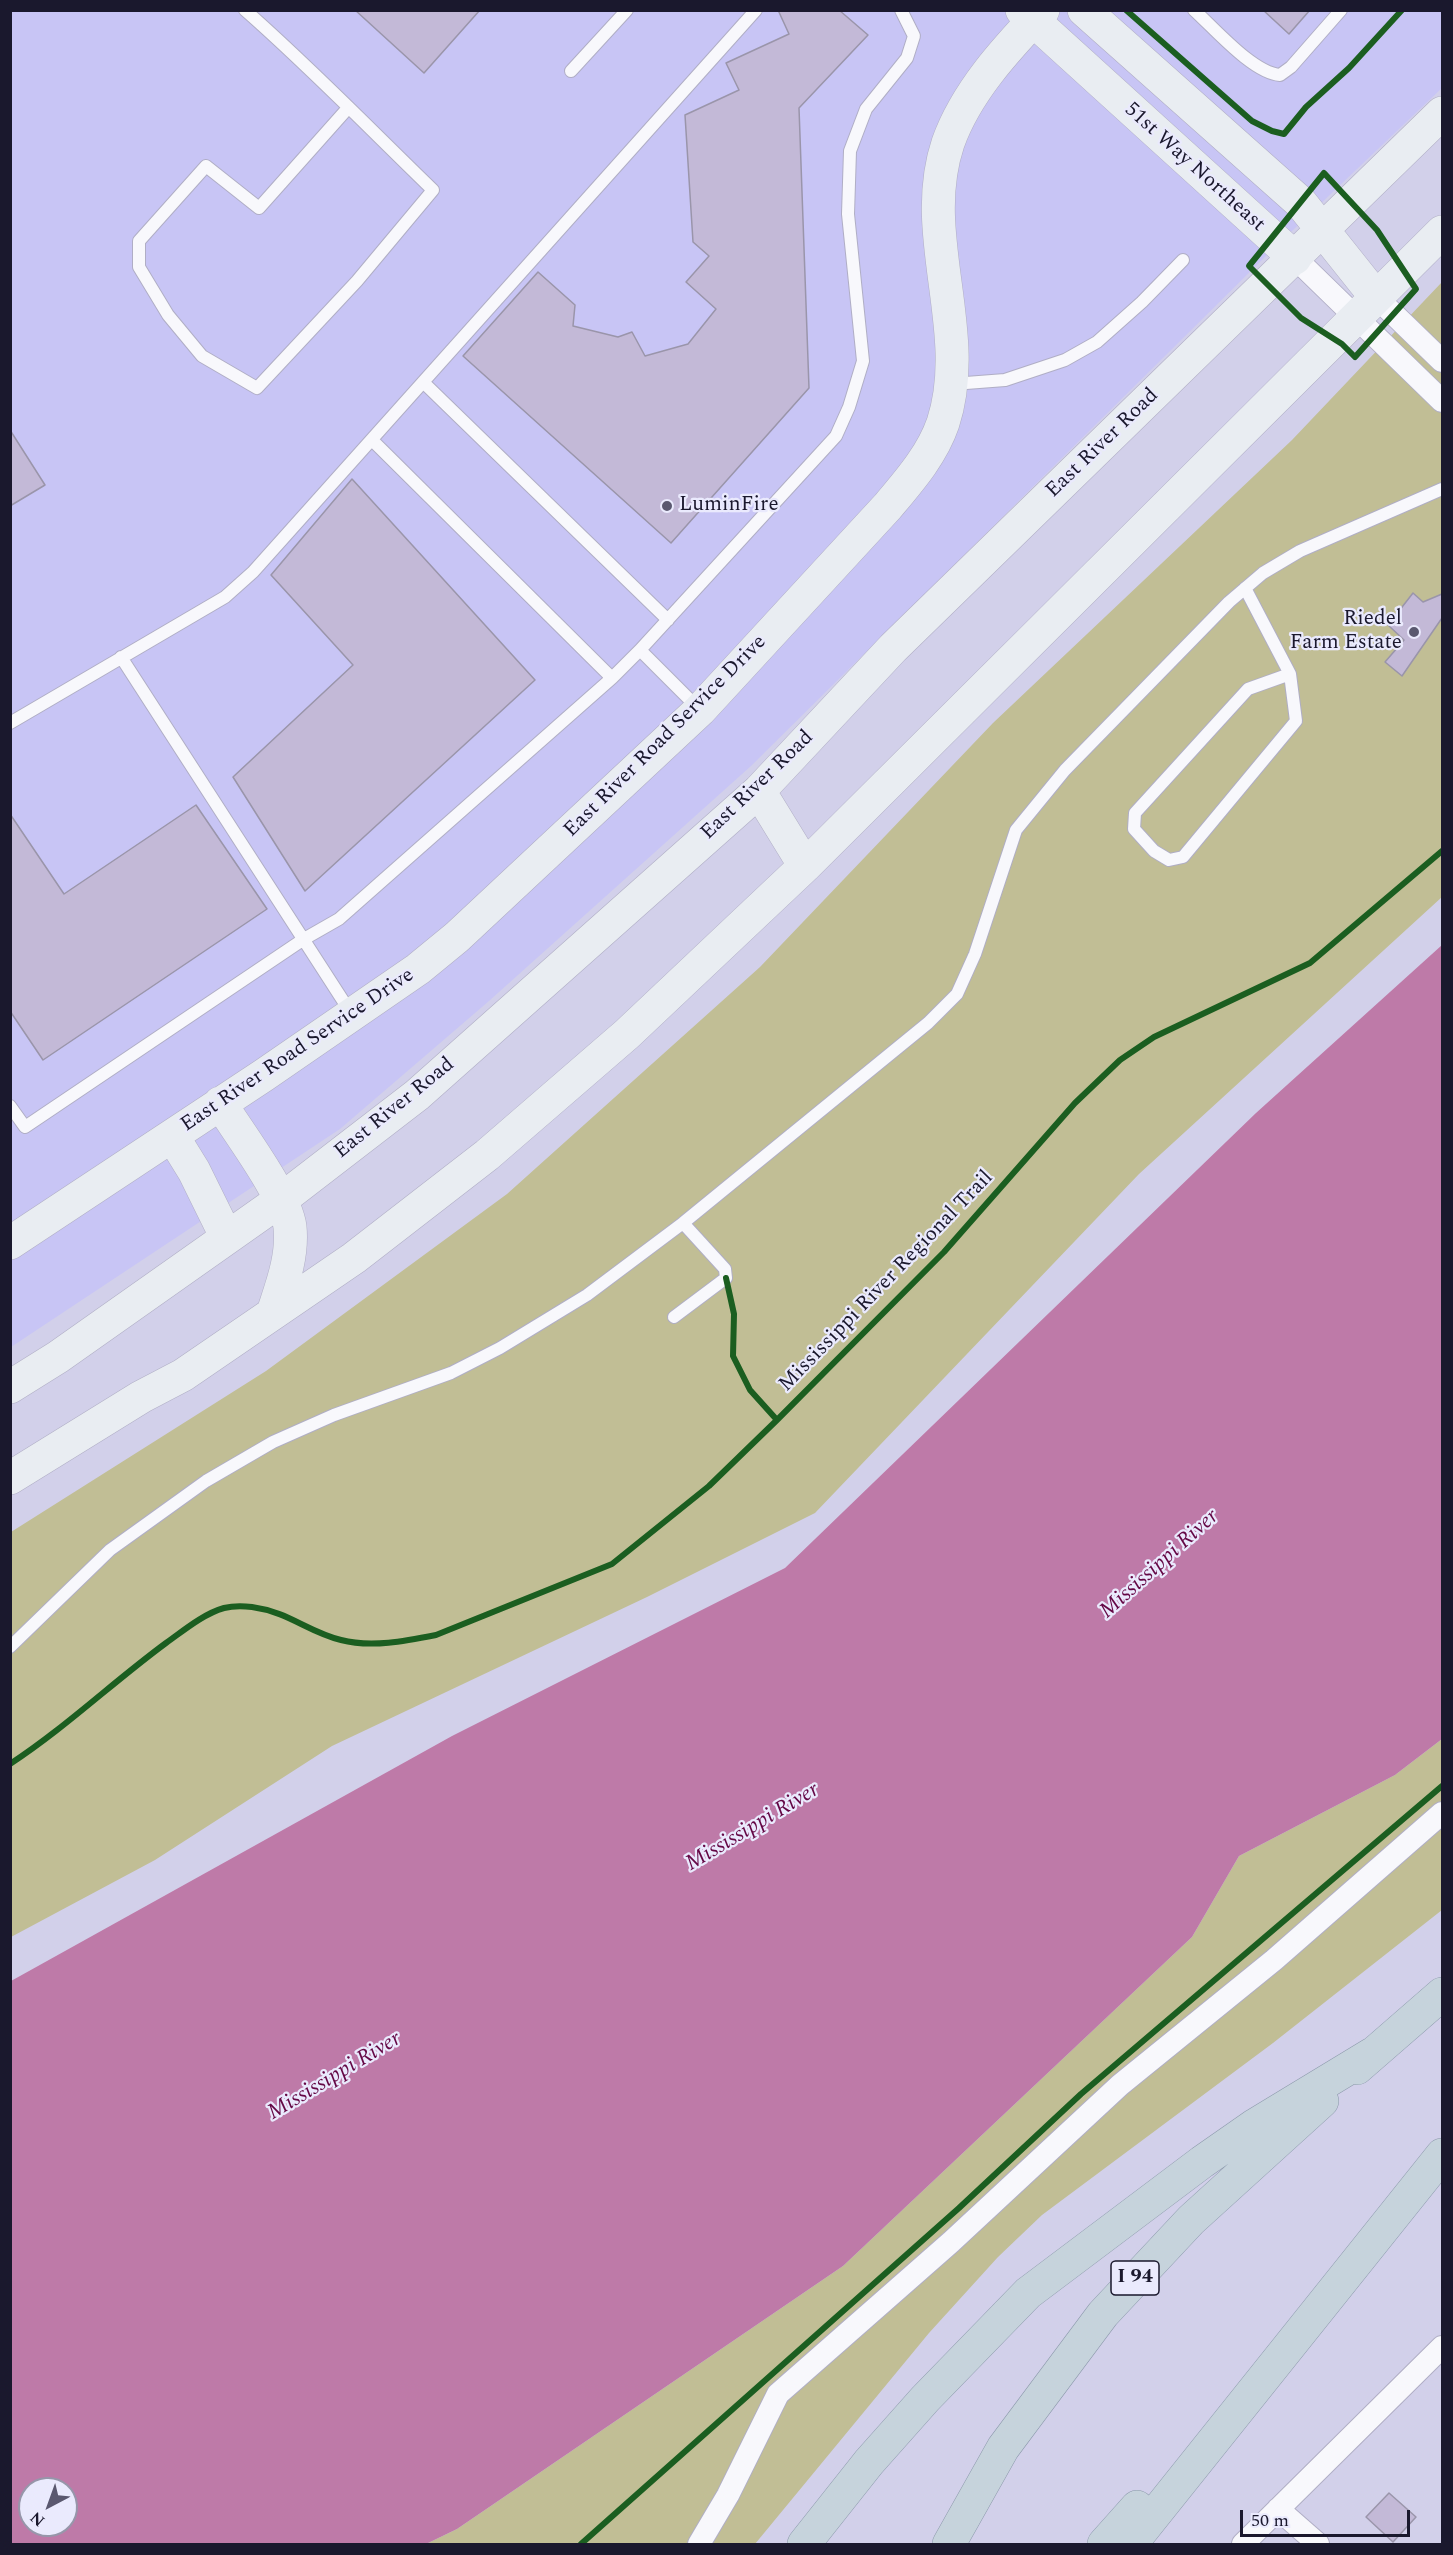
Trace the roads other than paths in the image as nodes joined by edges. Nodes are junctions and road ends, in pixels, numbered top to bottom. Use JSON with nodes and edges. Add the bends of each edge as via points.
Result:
{"nodes":[{"id":1,"x":245,"y":10,"type":"edge"},
{"id":2,"x":627,"y":10,"type":"edge"},
{"id":3,"x":756,"y":10,"type":"edge"},
{"id":4,"x":901,"y":10,"type":"edge"},
{"id":5,"x":1084,"y":10,"type":"edge"},
{"id":6,"x":1194,"y":10,"type":"edge"},
{"id":7,"x":1341,"y":10,"type":"edge"},
{"id":8,"x":1032,"y":14,"type":"edge"},
{"id":9,"x":571,"y":71,"type":"dead end"},
{"id":10,"x":348,"y":108,"type":"junction"},
{"id":11,"x":1443,"y":113,"type":"edge"},
{"id":12,"x":1324,"y":230,"type":"junction"},
{"id":13,"x":1443,"y":232,"type":"edge"},
{"id":14,"x":1295,"y":258,"type":"junction"},
{"id":15,"x":1183,"y":260,"type":"dead end"},
{"id":16,"x":1366,"y":308,"type":"junction"},
{"id":17,"x":1443,"y":361,"type":"edge"},
{"id":18,"x":423,"y":382,"type":"junction"},
{"id":19,"x":952,"y":384,"type":"junction"},
{"id":20,"x":1443,"y":401,"type":"edge"},
{"id":21,"x":372,"y":440,"type":"junction"},
{"id":22,"x":1443,"y":489,"type":"edge"},
{"id":23,"x":1245,"y":588,"type":"junction"},
{"id":24,"x":668,"y":620,"type":"junction"},
{"id":25,"x":640,"y":650,"type":"junction"},
{"id":26,"x":122,"y":657,"type":"junction"},
{"id":27,"x":1290,"y":674,"type":"junction"},
{"id":28,"x":612,"y":678,"type":"junction"},
{"id":29,"x":700,"y":710,"type":"junction"},
{"id":30,"x":10,"y":723,"type":"edge"},
{"id":31,"x":759,"y":791,"type":"junction"},
{"id":32,"x":805,"y":866,"type":"junction"},
{"id":33,"x":304,"y":939,"type":"junction"},
{"id":34,"x":352,"y":1014,"type":"junction"},
{"id":35,"x":220,"y":1103,"type":"junction"},
{"id":36,"x":10,"y":1106,"type":"edge"},
{"id":37,"x":173,"y":1137,"type":"junction"},
{"id":38,"x":282,"y":1199,"type":"junction"},
{"id":39,"x":683,"y":1223,"type":"junction"},
{"id":40,"x":226,"y":1236,"type":"junction"},
{"id":41,"x":10,"y":1243,"type":"edge"},
{"id":42,"x":273,"y":1313,"type":"junction"},
{"id":43,"x":675,"y":1317,"type":"dead end"},
{"id":44,"x":10,"y":1387,"type":"edge"},
{"id":45,"x":10,"y":1478,"type":"edge"},
{"id":46,"x":10,"y":1647,"type":"edge"},
{"id":47,"x":1443,"y":1813,"type":"edge"},
{"id":48,"x":1443,"y":1994,"type":"edge"},
{"id":49,"x":1372,"y":2054,"type":"junction"},
{"id":50,"x":1443,"y":2155,"type":"edge"},
{"id":51,"x":1099,"y":2240,"type":"junction"},
{"id":52,"x":1333,"y":2290,"type":"junction"},
{"id":53,"x":1443,"y":2347,"type":"edge"},
{"id":54,"x":1278,"y":2509,"type":"junction"},
{"id":55,"x":699,"y":2544,"type":"edge"},
{"id":56,"x":804,"y":2544,"type":"edge"},
{"id":57,"x":823,"y":2544,"type":"edge"},
{"id":58,"x":949,"y":2544,"type":"edge"},
{"id":59,"x":1104,"y":2544,"type":"edge"},
{"id":60,"x":1131,"y":2544,"type":"edge"},
{"id":61,"x":1243,"y":2544,"type":"edge"},
{"id":62,"x":1318,"y":2544,"type":"edge"}],
"edges":[{"from":1,"to":10,"type":"lane"},
{"from":2,"to":9,"type":"lane"},
{"from":3,"to":18,"type":"lane"},
{"from":4,"to":24,"type":"lane","via":[[914,36],[907,58],[867,109],[850,151],[848,214],[863,361],[849,407],[836,436]]},
{"from":5,"to":12,"type":"street","name":"51st Way Northeast","via":[[1301,203]]},
{"from":6,"to":7,"type":"lane","via":[[1257,67],[1280,75]]},
{"from":8,"to":14,"type":"street","name":"51st Way Northeast"},
{"from":8,"to":19,"type":"street","name":"East River Road Service Drive","via":[[980,82],[948,143],[939,185],[938,223],[949,308]]},
{"from":10,"to":10,"type":"lane","via":[[433,190],[357,281],[257,388],[202,356],[168,315],[138,267],[139,241],[206,165],[258,208]]},
{"from":11,"to":12,"type":"street","name":"East River Road"},
{"from":12,"to":14,"type":"street","name":"East River Road"},
{"from":12,"to":16,"type":"street","name":"51st Way Northeast"},
{"from":13,"to":16,"type":"street"},
{"from":14,"to":16,"type":"street","name":"51st Way Northeast"},
{"from":14,"to":31,"type":"street","name":"East River Road","via":[[893,648]]},
{"from":15,"to":19,"type":"lane","via":[[1097,342],[1065,360],[1005,380]]},
{"from":16,"to":17,"type":"street","name":"51st Way Northeast"},
{"from":16,"to":20,"type":"street","name":"51st Way Northeast"},
{"from":16,"to":32,"type":"street"},
{"from":18,"to":21,"type":"lane"},
{"from":18,"to":24,"type":"lane"},
{"from":19,"to":29,"type":"street","name":"East River Road Service Drive","via":[[943,424],[916,473]]},
{"from":21,"to":26,"type":"lane","via":[[253,573],[225,597]]},
{"from":21,"to":28,"type":"lane"},
{"from":22,"to":23,"type":"lane","via":[[1300,551]]},
{"from":23,"to":27,"type":"lane"},
{"from":23,"to":39,"type":"lane","via":[[1065,770],[1016,830],[975,954],[957,994],[928,1023]]},
{"from":24,"to":25,"type":"lane"},
{"from":25,"to":28,"type":"lane"},
{"from":25,"to":29,"type":"lane"},
{"from":26,"to":30,"type":"lane"},
{"from":26,"to":33,"type":"lane"},
{"from":27,"to":27,"type":"lane","via":[[1248,689],[1135,813],[1134,829],[1154,851],[1169,860],[1183,857],[1296,722]]},
{"from":28,"to":33,"type":"lane","via":[[339,919]]},
{"from":29,"to":34,"type":"street","name":"East River Road Service Drive","via":[[457,937]]},
{"from":31,"to":32,"type":"street"},
{"from":31,"to":38,"type":"street","name":"East River Road","via":[[417,1095]]},
{"from":32,"to":42,"type":"street","via":[[627,1034],[487,1155],[354,1258]]},
{"from":33,"to":34,"type":"lane"},
{"from":33,"to":36,"type":"lane","via":[[24,1127]]},
{"from":34,"to":35,"type":"street","name":"East River Road Service Drive"},
{"from":35,"to":37,"type":"street","name":"East River Road Service Drive"},
{"from":35,"to":38,"type":"street"},
{"from":37,"to":40,"type":"street"},
{"from":37,"to":41,"type":"street","name":"East River Road Service Drive"},
{"from":38,"to":40,"type":"street","name":"East River Road"},
{"from":38,"to":42,"type":"street","via":[[290,1227],[288,1268]]},
{"from":39,"to":43,"type":"lane","via":[[725,1269],[726,1278]]},
{"from":39,"to":46,"type":"lane","via":[[587,1295],[500,1348],[451,1373],[334,1415],[273,1442],[206,1481],[110,1550]]},
{"from":40,"to":44,"type":"street","name":"East River Road"},
{"from":42,"to":45,"type":"street","via":[[183,1375]]},
{"from":47,"to":55,"type":"street","via":[[1274,1960],[1120,2085],[951,2242],[778,2394]]},
{"from":48,"to":49,"type":"highway","number":"I 94"},
{"from":49,"to":51,"type":"highway","via":[[1255,2125]]},
{"from":49,"to":58,"type":"highway","number":"I 94","via":[[1191,2220],[1103,2314],[1004,2448]]},
{"from":50,"to":52,"type":"highway"},
{"from":51,"to":56,"type":"highway","via":[[1028,2293],[970,2351],[869,2462]]},
{"from":51,"to":57,"type":"highway","via":[[930,2409]]},
{"from":52,"to":59,"type":"highway"},
{"from":52,"to":60,"type":"highway"},
{"from":53,"to":54,"type":"street"},
{"from":54,"to":61,"type":"street"},
{"from":54,"to":62,"type":"street"}]}
